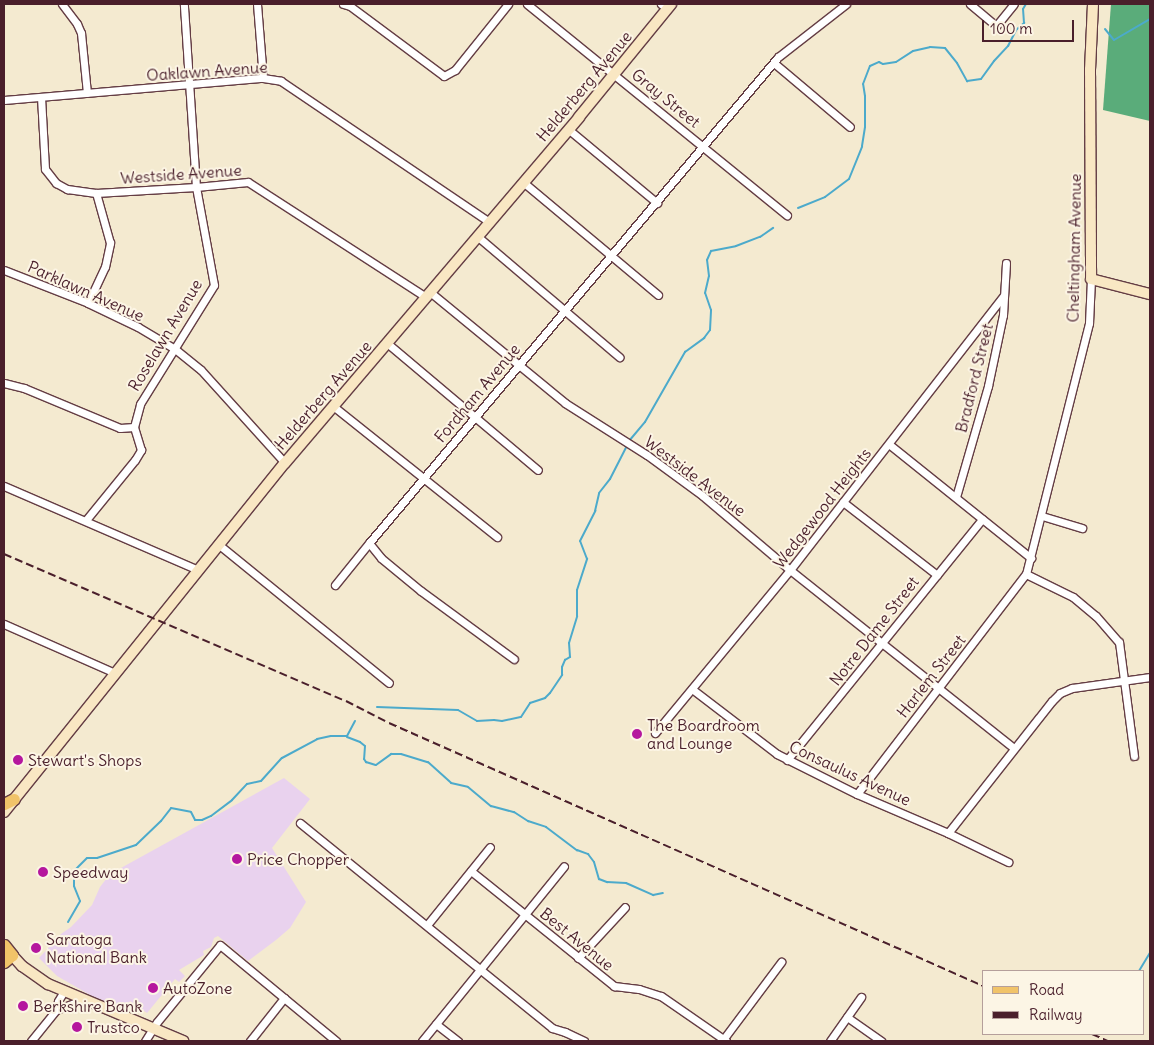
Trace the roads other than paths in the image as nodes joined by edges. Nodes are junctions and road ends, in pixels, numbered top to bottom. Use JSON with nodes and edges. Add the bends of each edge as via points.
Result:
{"nodes":[{"id":1,"x":62,"y":4,"type":"edge"},
{"id":2,"x":184,"y":4,"type":"edge"},
{"id":3,"x":257,"y":4,"type":"edge"},
{"id":4,"x":343,"y":4,"type":"edge"},
{"id":5,"x":508,"y":4,"type":"edge"},
{"id":6,"x":526,"y":4,"type":"edge"},
{"id":7,"x":846,"y":4,"type":"edge"},
{"id":8,"x":970,"y":4,"type":"edge"},
{"id":9,"x":1014,"y":4,"type":"edge"},
{"id":10,"x":1093,"y":4,"type":"edge"},
{"id":11,"x":667,"y":5,"type":"edge"},
{"id":12,"x":774,"y":63,"type":"junction"},
{"id":13,"x":615,"y":73,"type":"junction"},
{"id":14,"x":263,"y":78,"type":"junction"},
{"id":15,"x":190,"y":86,"type":"junction"},
{"id":16,"x":87,"y":93,"type":"junction"},
{"id":17,"x":41,"y":97,"type":"junction"},
{"id":18,"x":4,"y":100,"type":"edge"},
{"id":19,"x":850,"y":127,"type":"dead end"},
{"id":20,"x":568,"y":129,"type":"junction"},
{"id":21,"x":704,"y":147,"type":"junction"},
{"id":22,"x":523,"y":182,"type":"junction"},
{"id":23,"x":196,"y":187,"type":"junction"},
{"id":24,"x":96,"y":193,"type":"junction"},
{"id":25,"x":657,"y":203,"type":"junction"},
{"id":26,"x":787,"y":215,"type":"dead end"},
{"id":27,"x":489,"y":222,"type":"junction"},
{"id":28,"x":477,"y":236,"type":"junction"},
{"id":29,"x":611,"y":257,"type":"junction"},
{"id":30,"x":1006,"y":263,"type":"dead end"},
{"id":31,"x":4,"y":270,"type":"edge"},
{"id":32,"x":1091,"y":279,"type":"junction"},
{"id":33,"x":428,"y":294,"type":"junction"},
{"id":34,"x":1150,"y":294,"type":"edge"},
{"id":35,"x":1004,"y":295,"type":"junction"},
{"id":36,"x":658,"y":296,"type":"dead end"},
{"id":37,"x":88,"y":304,"type":"junction"},
{"id":38,"x":565,"y":311,"type":"junction"},
{"id":39,"x":387,"y":343,"type":"junction"},
{"id":40,"x":175,"y":349,"type":"junction"},
{"id":41,"x":619,"y":357,"type":"dead end"},
{"id":42,"x":519,"y":364,"type":"junction"},
{"id":43,"x":4,"y":382,"type":"edge"},
{"id":44,"x":334,"y":406,"type":"junction"},
{"id":45,"x":474,"y":418,"type":"junction"},
{"id":46,"x":134,"y":427,"type":"junction"},
{"id":47,"x":890,"y":445,"type":"junction"},
{"id":48,"x":285,"y":463,"type":"junction"},
{"id":49,"x":538,"y":470,"type":"dead end"},
{"id":50,"x":424,"y":477,"type":"junction"},
{"id":51,"x":4,"y":486,"type":"edge"},
{"id":52,"x":956,"y":498,"type":"junction"},
{"id":53,"x":843,"y":502,"type":"junction"},
{"id":54,"x":1042,"y":516,"type":"junction"},
{"id":55,"x":982,"y":519,"type":"junction"},
{"id":56,"x":86,"y":520,"type":"junction"},
{"id":57,"x":1082,"y":528,"type":"dead end"},
{"id":58,"x":498,"y":537,"type":"dead end"},
{"id":59,"x":368,"y":543,"type":"junction"},
{"id":60,"x":218,"y":544,"type":"junction"},
{"id":61,"x":1031,"y":558,"type":"junction"},
{"id":62,"x":198,"y":570,"type":"junction"},
{"id":63,"x":790,"y":570,"type":"junction"},
{"id":64,"x":1026,"y":574,"type":"junction"},
{"id":65,"x":937,"y":575,"type":"junction"},
{"id":66,"x":335,"y":586,"type":"dead end"},
{"id":67,"x":4,"y":624,"type":"edge"},
{"id":68,"x":881,"y":643,"type":"junction"},
{"id":69,"x":514,"y":658,"type":"dead end"},
{"id":70,"x":115,"y":673,"type":"junction"},
{"id":71,"x":1150,"y":677,"type":"edge"},
{"id":72,"x":1124,"y":681,"type":"junction"},
{"id":73,"x":389,"y":684,"type":"dead end"},
{"id":74,"x":939,"y":688,"type":"junction"},
{"id":75,"x":692,"y":689,"type":"junction"},
{"id":76,"x":655,"y":733,"type":"dead end"},
{"id":77,"x":1014,"y":748,"type":"junction"},
{"id":78,"x":1134,"y":756,"type":"dead end"},
{"id":79,"x":787,"y":760,"type":"junction"},
{"id":80,"x":857,"y":794,"type":"junction"},
{"id":81,"x":9,"y":801,"type":"edge"},
{"id":82,"x":4,"y":812,"type":"edge"},
{"id":83,"x":300,"y":823,"type":"dead end"},
{"id":84,"x":948,"y":833,"type":"junction"},
{"id":85,"x":490,"y":846,"type":"dead end"},
{"id":86,"x":1008,"y":862,"type":"dead end"},
{"id":87,"x":564,"y":866,"type":"dead end"},
{"id":88,"x":470,"y":871,"type":"junction"},
{"id":89,"x":624,"y":907,"type":"dead end"},
{"id":90,"x":525,"y":914,"type":"junction"},
{"id":91,"x":427,"y":925,"type":"junction"},
{"id":92,"x":4,"y":945,"type":"edge"},
{"id":93,"x":8,"y":958,"type":"edge"},
{"id":94,"x":578,"y":958,"type":"junction"},
{"id":95,"x":781,"y":962,"type":"dead end"},
{"id":96,"x":480,"y":970,"type":"junction"},
{"id":97,"x":64,"y":991,"type":"junction"},
{"id":98,"x":861,"y":997,"type":"dead end"},
{"id":99,"x":284,"y":998,"type":"junction"},
{"id":100,"x":85,"y":999,"type":"junction"},
{"id":101,"x":56,"y":1010,"type":"junction"},
{"id":102,"x":847,"y":1017,"type":"junction"},
{"id":103,"x":436,"y":1024,"type":"junction"},
{"id":104,"x":153,"y":1028,"type":"junction"},
{"id":105,"x":31,"y":1041,"type":"edge"},
{"id":106,"x":144,"y":1041,"type":"edge"},
{"id":107,"x":183,"y":1041,"type":"edge"},
{"id":108,"x":250,"y":1041,"type":"edge"},
{"id":109,"x":336,"y":1041,"type":"edge"},
{"id":110,"x":422,"y":1041,"type":"edge"},
{"id":111,"x":458,"y":1041,"type":"edge"},
{"id":112,"x":584,"y":1041,"type":"edge"},
{"id":113,"x":724,"y":1041,"type":"edge"},
{"id":114,"x":830,"y":1041,"type":"edge"},
{"id":115,"x":881,"y":1041,"type":"edge"}],
"edges":[{"from":1,"to":16,"type":"street","via":[[81,33]]},
{"from":2,"to":15,"type":"street","name":"Roselawn Avenue"},
{"from":3,"to":14,"type":"street"},
{"from":4,"to":5,"type":"street","via":[[444,76],[455,70]]},
{"from":6,"to":13,"type":"street","name":"Gray Street"},
{"from":7,"to":12,"type":"street","name":"Fordham Avenue"},
{"from":8,"to":9,"type":"street","via":[[996,26]]},
{"from":10,"to":32,"type":"street","name":"Cheltingham Avenue","via":[[1090,69]]},
{"from":11,"to":13,"type":"street","name":"Helderberg Avenue"},
{"from":12,"to":19,"type":"street"},
{"from":12,"to":21,"type":"street","name":"Fordham Avenue"},
{"from":13,"to":20,"type":"street","name":"Helderberg Avenue"},
{"from":13,"to":21,"type":"street","name":"Gray Street"},
{"from":14,"to":15,"type":"street","name":"Oaklawn Avenue"},
{"from":14,"to":27,"type":"street","name":"Oaklawn Avenue","via":[[281,81],[301,93]]},
{"from":15,"to":16,"type":"street","name":"Oaklawn Avenue"},
{"from":15,"to":23,"type":"street","name":"Roselawn Avenue"},
{"from":16,"to":17,"type":"street","name":"Oaklawn Avenue"},
{"from":17,"to":18,"type":"street","name":"Oaklawn Avenue"},
{"from":17,"to":24,"type":"street","name":"Westside Avenue","via":[[45,169],[56,183],[67,190]]},
{"from":20,"to":22,"type":"street","name":"Helderberg Avenue"},
{"from":20,"to":25,"type":"street"},
{"from":21,"to":25,"type":"street","name":"Fordham Avenue"},
{"from":21,"to":26,"type":"street","name":"Gray Street"},
{"from":22,"to":27,"type":"street","name":"Helderberg Avenue"},
{"from":22,"to":29,"type":"street"},
{"from":23,"to":24,"type":"street","name":"Westside Avenue"},
{"from":23,"to":33,"type":"street","name":"Westside Avenue","via":[[248,182]]},
{"from":23,"to":40,"type":"street","name":"Roselawn Avenue","via":[[214,285]]},
{"from":24,"to":37,"type":"street","via":[[110,243],[105,267]]},
{"from":25,"to":29,"type":"street","name":"Fordham Avenue"},
{"from":27,"to":28,"type":"street","name":"Helderberg Avenue"},
{"from":28,"to":33,"type":"street","name":"Helderberg Avenue"},
{"from":28,"to":38,"type":"street"},
{"from":29,"to":36,"type":"street"},
{"from":29,"to":38,"type":"street","name":"Fordham Avenue"},
{"from":30,"to":35,"type":"street","name":"Bradford Street"},
{"from":31,"to":37,"type":"street","name":"Parklawn Avenue"},
{"from":32,"to":34,"type":"street"},
{"from":32,"to":54,"type":"street","name":"Cheltingham Avenue","via":[[1089,323]]},
{"from":33,"to":39,"type":"street","name":"Helderberg Avenue"},
{"from":33,"to":42,"type":"street","name":"Westside Avenue"},
{"from":35,"to":47,"type":"street","name":"Wedgewood Heights"},
{"from":35,"to":52,"type":"street","name":"Bradford Street","via":[[988,386]]},
{"from":37,"to":40,"type":"street","name":"Parklawn Avenue"},
{"from":38,"to":41,"type":"street"},
{"from":38,"to":42,"type":"street","name":"Fordham Avenue"},
{"from":39,"to":44,"type":"street","name":"Helderberg Avenue"},
{"from":39,"to":45,"type":"street"},
{"from":40,"to":46,"type":"street","name":"Roselawn Avenue","via":[[140,404]]},
{"from":40,"to":48,"type":"street","name":"Parklawn Avenue","via":[[201,370]]},
{"from":42,"to":45,"type":"street","name":"Fordham Avenue"},
{"from":42,"to":63,"type":"street","name":"Westside Avenue","via":[[565,403],[632,445],[703,496]]},
{"from":43,"to":46,"type":"street","via":[[120,428]]},
{"from":44,"to":48,"type":"street","name":"Helderberg Avenue"},
{"from":44,"to":50,"type":"street"},
{"from":45,"to":49,"type":"street"},
{"from":45,"to":50,"type":"street","name":"Fordham Avenue"},
{"from":46,"to":56,"type":"street","via":[[141,450]]},
{"from":47,"to":52,"type":"street"},
{"from":47,"to":53,"type":"street","name":"Wedgewood Heights"},
{"from":48,"to":60,"type":"street","name":"Helderberg Avenue"},
{"from":50,"to":58,"type":"street"},
{"from":50,"to":59,"type":"street","name":"Fordham Avenue"},
{"from":51,"to":56,"type":"street"},
{"from":52,"to":55,"type":"street"},
{"from":53,"to":63,"type":"street","name":"Wedgewood Heights"},
{"from":53,"to":65,"type":"street"},
{"from":54,"to":57,"type":"street"},
{"from":54,"to":61,"type":"street","name":"Cheltingham Avenue"},
{"from":55,"to":61,"type":"street"},
{"from":55,"to":65,"type":"street","name":"Notre Dame Street"},
{"from":56,"to":62,"type":"street"},
{"from":59,"to":66,"type":"street","name":"Fordham Avenue"},
{"from":59,"to":69,"type":"street","via":[[421,591]]},
{"from":60,"to":62,"type":"street","name":"Helderberg Avenue"},
{"from":60,"to":73,"type":"street"},
{"from":61,"to":64,"type":"street","name":"Cheltingham Avenue"},
{"from":62,"to":70,"type":"street","name":"Helderberg Avenue"},
{"from":63,"to":68,"type":"street","name":"Westside Avenue"},
{"from":63,"to":75,"type":"street","name":"Wedgewood Heights"},
{"from":64,"to":72,"type":"street","via":[[1065,593],[1096,616],[1119,642]]},
{"from":64,"to":74,"type":"street","name":"Harlem Street"},
{"from":65,"to":68,"type":"street","name":"Notre Dame Street"},
{"from":67,"to":70,"type":"street"},
{"from":68,"to":74,"type":"street","name":"Westside Avenue"},
{"from":68,"to":79,"type":"street","name":"Notre Dame Street"},
{"from":70,"to":81,"type":"street","name":"Helderberg Avenue"},
{"from":71,"to":72,"type":"street"},
{"from":72,"to":77,"type":"street","via":[[1072,688],[1060,693]]},
{"from":72,"to":78,"type":"street"},
{"from":74,"to":77,"type":"street","name":"Westside Avenue"},
{"from":74,"to":80,"type":"street","name":"Harlem Street"},
{"from":75,"to":76,"type":"street","name":"Wedgewood Heights"},
{"from":75,"to":79,"type":"street","name":"Consaulus Avenue"},
{"from":77,"to":84,"type":"street"},
{"from":79,"to":80,"type":"street","name":"Consaulus Avenue"},
{"from":80,"to":84,"type":"street","name":"Consaulus Avenue"},
{"from":81,"to":82,"type":"street","name":"Helderberg Avenue"},
{"from":83,"to":91,"type":"street"},
{"from":84,"to":86,"type":"street","name":"Consaulus Avenue"},
{"from":85,"to":88,"type":"street"},
{"from":87,"to":90,"type":"street"},
{"from":88,"to":90,"type":"street","name":"Best Avenue"},
{"from":88,"to":91,"type":"street"},
{"from":89,"to":94,"type":"street"},
{"from":90,"to":94,"type":"street","name":"Best Avenue"},
{"from":90,"to":96,"type":"street"},
{"from":91,"to":96,"type":"street"},
{"from":92,"to":93,"type":"main road"},
{"from":93,"to":97,"type":"street"},
{"from":94,"to":113,"type":"street","name":"Best Avenue","via":[[614,986],[661,996]]},
{"from":95,"to":113,"type":"street"},
{"from":96,"to":103,"type":"street"},
{"from":96,"to":112,"type":"street","via":[[552,1028]]},
{"from":97,"to":100,"type":"street"},
{"from":97,"to":101,"type":"street"},
{"from":98,"to":102,"type":"street"},
{"from":99,"to":104,"type":"street","via":[[220,945]]},
{"from":99,"to":108,"type":"street"},
{"from":99,"to":109,"type":"street"},
{"from":100,"to":101,"type":"street"},
{"from":100,"to":104,"type":"street"},
{"from":101,"to":105,"type":"street"},
{"from":102,"to":114,"type":"street"},
{"from":102,"to":115,"type":"street"},
{"from":103,"to":110,"type":"street"},
{"from":103,"to":111,"type":"street"},
{"from":104,"to":106,"type":"street"},
{"from":104,"to":107,"type":"street"}]}
